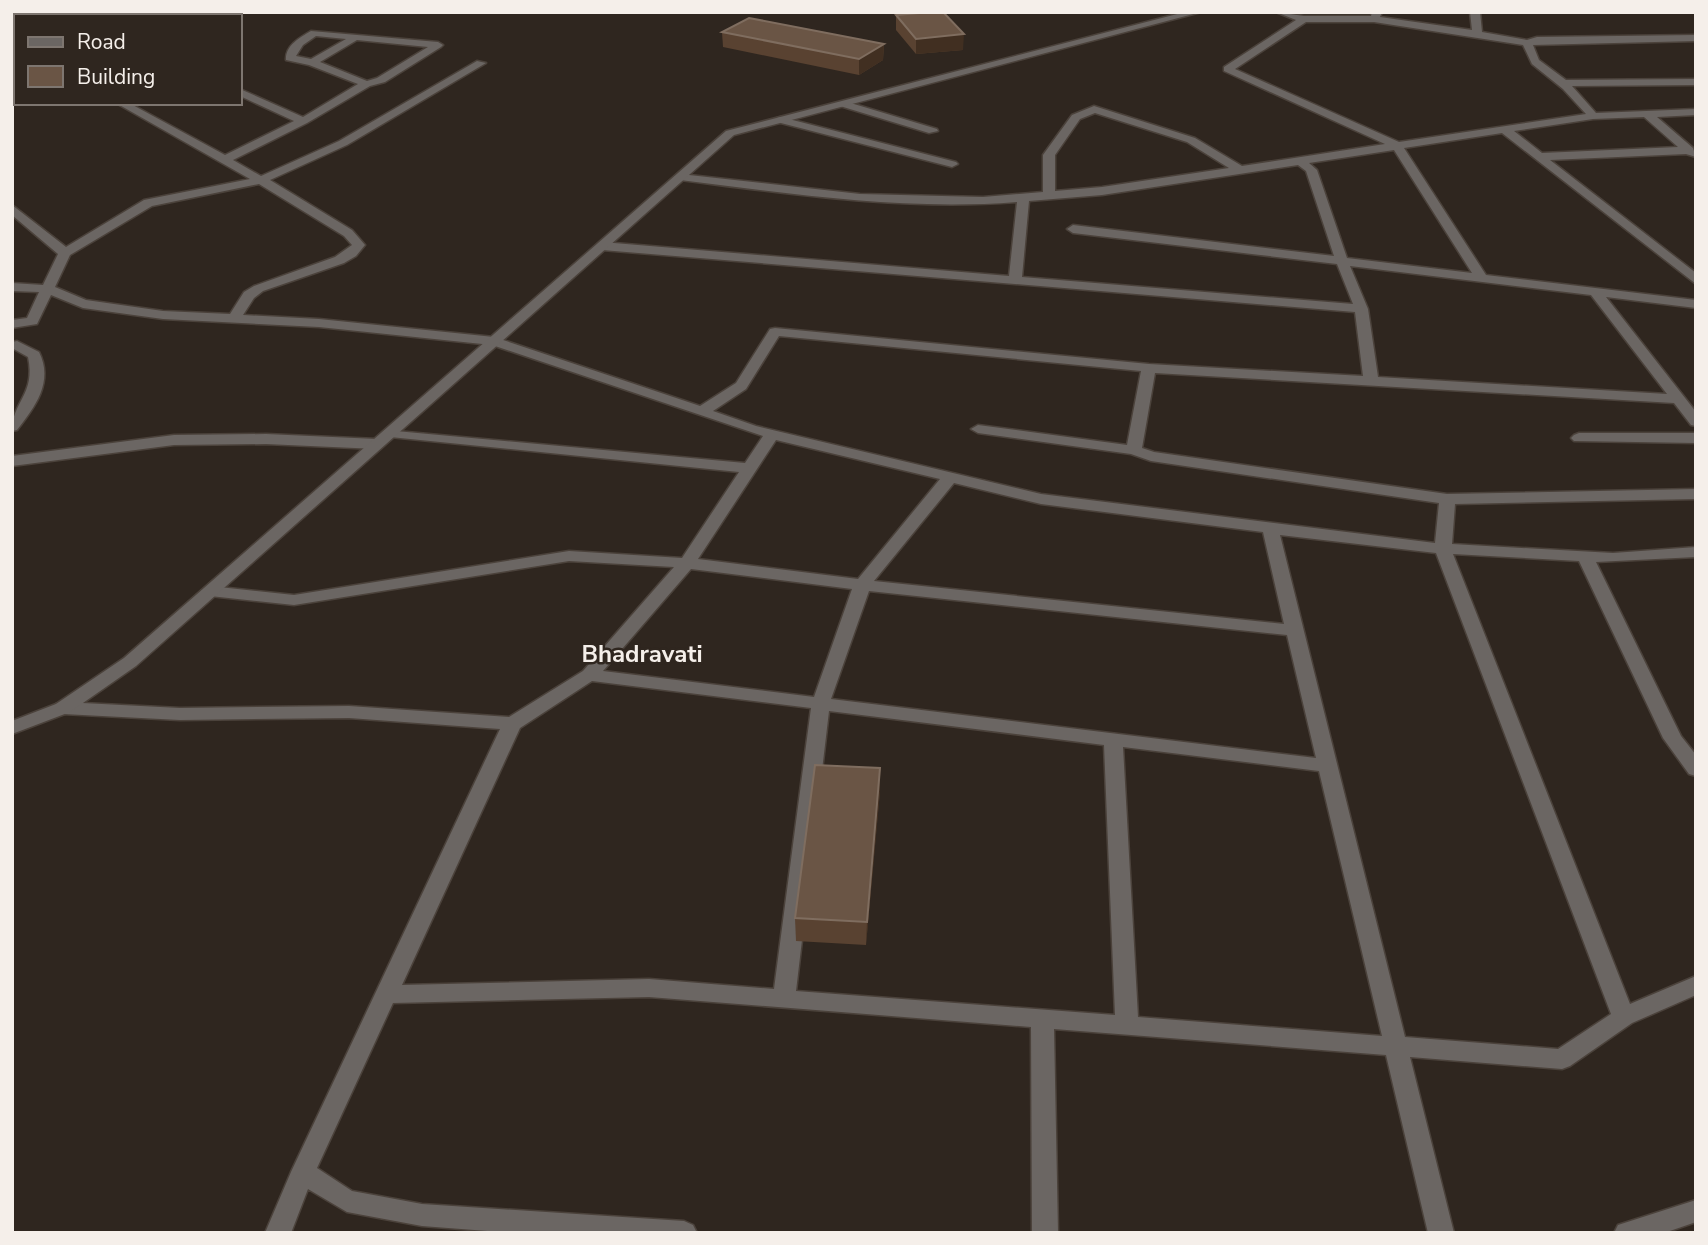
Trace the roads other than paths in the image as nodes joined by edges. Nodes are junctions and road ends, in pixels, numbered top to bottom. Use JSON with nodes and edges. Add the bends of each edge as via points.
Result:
{"nodes":[{"id":1,"x":1197,"y":12,"type":"edge"},
{"id":2,"x":1280,"y":12,"type":"edge"},
{"id":3,"x":1475,"y":12,"type":"edge"},
{"id":4,"x":1376,"y":15,"type":"edge"},
{"id":5,"x":1304,"y":19,"type":"junction"},
{"id":6,"x":1477,"y":34,"type":"junction"},
{"id":7,"x":354,"y":38,"type":"junction"},
{"id":8,"x":1696,"y":38,"type":"edge"},
{"id":9,"x":1528,"y":43,"type":"junction"},
{"id":10,"x":312,"y":62,"type":"junction"},
{"id":11,"x":481,"y":63,"type":"dead end"},
{"id":12,"x":1696,"y":82,"type":"edge"},
{"id":13,"x":1564,"y":83,"type":"junction"},
{"id":14,"x":366,"y":84,"type":"junction"},
{"id":15,"x":242,"y":93,"type":"edge"},
{"id":16,"x":844,"y":104,"type":"junction"},
{"id":17,"x":125,"y":105,"type":"edge"},
{"id":18,"x":1696,"y":112,"type":"edge"},
{"id":19,"x":1647,"y":114,"type":"junction"},
{"id":20,"x":1593,"y":116,"type":"junction"},
{"id":21,"x":781,"y":120,"type":"junction"},
{"id":22,"x":303,"y":121,"type":"junction"},
{"id":23,"x":1504,"y":129,"type":"junction"},
{"id":24,"x":933,"y":131,"type":"dead end"},
{"id":25,"x":1396,"y":145,"type":"junction"},
{"id":26,"x":1692,"y":153,"type":"edge"},
{"id":27,"x":1539,"y":157,"type":"junction"},
{"id":28,"x":224,"y":160,"type":"junction"},
{"id":29,"x":1299,"y":160,"type":"junction"},
{"id":30,"x":952,"y":164,"type":"dead end"},
{"id":31,"x":1238,"y":169,"type":"junction"},
{"id":32,"x":680,"y":177,"type":"junction"},
{"id":33,"x":261,"y":180,"type":"junction"},
{"id":34,"x":1049,"y":195,"type":"junction"},
{"id":35,"x":1023,"y":198,"type":"junction"},
{"id":36,"x":12,"y":209,"type":"edge"},
{"id":37,"x":29,"y":223,"type":"junction"},
{"id":38,"x":12,"y":225,"type":"edge"},
{"id":39,"x":1073,"y":229,"type":"dead end"},
{"id":40,"x":602,"y":246,"type":"junction"},
{"id":41,"x":65,"y":253,"type":"junction"},
{"id":42,"x":1342,"y":261,"type":"junction"},
{"id":43,"x":1482,"y":278,"type":"junction"},
{"id":44,"x":1015,"y":280,"type":"junction"},
{"id":45,"x":1696,"y":280,"type":"edge"},
{"id":46,"x":12,"y":286,"type":"edge"},
{"id":47,"x":50,"y":289,"type":"junction"},
{"id":48,"x":1595,"y":292,"type":"junction"},
{"id":49,"x":1696,"y":304,"type":"edge"},
{"id":50,"x":1362,"y":309,"type":"junction"},
{"id":51,"x":234,"y":319,"type":"junction"},
{"id":52,"x":32,"y":321,"type":"junction"},
{"id":53,"x":12,"y":324,"type":"edge"},
{"id":54,"x":494,"y":341,"type":"junction"},
{"id":55,"x":15,"y":346,"type":"edge"},
{"id":56,"x":1149,"y":368,"type":"junction"},
{"id":57,"x":1370,"y":381,"type":"junction"},
{"id":58,"x":1677,"y":399,"type":"junction"},
{"id":59,"x":701,"y":412,"type":"junction"},
{"id":60,"x":1696,"y":422,"type":"edge"},
{"id":61,"x":12,"y":427,"type":"edge"},
{"id":62,"x":978,"y":429,"type":"dead end"},
{"id":63,"x":390,"y":433,"type":"junction"},
{"id":64,"x":772,"y":434,"type":"junction"},
{"id":65,"x":1579,"y":438,"type":"dead end"},
{"id":66,"x":1696,"y":438,"type":"edge"},
{"id":67,"x":377,"y":444,"type":"junction"},
{"id":68,"x":1134,"y":450,"type":"junction"},
{"id":69,"x":12,"y":461,"type":"edge"},
{"id":70,"x":750,"y":468,"type":"junction"},
{"id":71,"x":950,"y":477,"type":"junction"},
{"id":72,"x":1696,"y":494,"type":"edge"},
{"id":73,"x":1447,"y":499,"type":"junction"},
{"id":74,"x":1270,"y":529,"type":"junction"},
{"id":75,"x":1443,"y":549,"type":"junction"},
{"id":76,"x":1696,"y":552,"type":"edge"},
{"id":77,"x":1585,"y":557,"type":"junction"},
{"id":78,"x":687,"y":563,"type":"junction"},
{"id":79,"x":862,"y":585,"type":"junction"},
{"id":80,"x":210,"y":591,"type":"junction"},
{"id":81,"x":1296,"y":631,"type":"junction"},
{"id":82,"x":589,"y":675,"type":"junction"},
{"id":83,"x":821,"y":702,"type":"junction"},
{"id":84,"x":63,"y":708,"type":"junction"},
{"id":85,"x":512,"y":724,"type":"junction"},
{"id":86,"x":12,"y":728,"type":"edge"},
{"id":87,"x":1113,"y":739,"type":"junction"},
{"id":88,"x":1329,"y":766,"type":"junction"},
{"id":89,"x":1696,"y":769,"type":"edge"},
{"id":90,"x":1696,"y":985,"type":"edge"},
{"id":91,"x":385,"y":994,"type":"junction"},
{"id":92,"x":784,"y":998,"type":"junction"},
{"id":93,"x":1042,"y":1017,"type":"junction"},
{"id":94,"x":1624,"y":1017,"type":"junction"},
{"id":95,"x":1127,"y":1024,"type":"junction"},
{"id":96,"x":1396,"y":1045,"type":"junction"},
{"id":97,"x":303,"y":1172,"type":"junction"},
{"id":98,"x":1690,"y":1220,"type":"edge"},
{"id":99,"x":278,"y":1233,"type":"edge"},
{"id":100,"x":684,"y":1233,"type":"edge"},
{"id":101,"x":1045,"y":1233,"type":"edge"},
{"id":102,"x":1441,"y":1233,"type":"edge"},
{"id":103,"x":1626,"y":1233,"type":"edge"}],
"edges":[{"from":1,"to":16,"type":"street"},
{"from":2,"to":5,"type":"street"},
{"from":3,"to":6,"type":"street"},
{"from":4,"to":5,"type":"street"},
{"from":4,"to":6,"type":"street"},
{"from":5,"to":25,"type":"street","via":[[1228,69]]},
{"from":6,"to":9,"type":"street"},
{"from":7,"to":10,"type":"street"},
{"from":7,"to":10,"type":"street","via":[[314,33],[303,39],[290,58]]},
{"from":7,"to":14,"type":"street","via":[[438,45],[381,80]]},
{"from":8,"to":9,"type":"street"},
{"from":9,"to":13,"type":"street","via":[[1534,63]]},
{"from":10,"to":14,"type":"street"},
{"from":11,"to":33,"type":"street","via":[[343,143]]},
{"from":12,"to":13,"type":"street"},
{"from":13,"to":20,"type":"street"},
{"from":14,"to":22,"type":"street"},
{"from":15,"to":22,"type":"street"},
{"from":16,"to":21,"type":"street"},
{"from":16,"to":24,"type":"street"},
{"from":17,"to":28,"type":"street"},
{"from":18,"to":19,"type":"street"},
{"from":19,"to":20,"type":"street"},
{"from":19,"to":26,"type":"street"},
{"from":20,"to":23,"type":"street"},
{"from":21,"to":30,"type":"street"},
{"from":21,"to":32,"type":"street","via":[[730,133]]},
{"from":22,"to":28,"type":"street"},
{"from":23,"to":25,"type":"street"},
{"from":23,"to":27,"type":"street"},
{"from":25,"to":29,"type":"street"},
{"from":25,"to":43,"type":"street"},
{"from":26,"to":27,"type":"street"},
{"from":27,"to":45,"type":"street"},
{"from":28,"to":33,"type":"street"},
{"from":29,"to":31,"type":"street"},
{"from":29,"to":42,"type":"street","via":[[1311,170]]},
{"from":31,"to":34,"type":"street"},
{"from":31,"to":34,"type":"street","via":[[1191,140],[1094,109],[1076,117],[1049,155]]},
{"from":32,"to":35,"type":"street","via":[[860,198]]},
{"from":32,"to":40,"type":"street"},
{"from":33,"to":41,"type":"street","via":[[149,203]]},
{"from":33,"to":51,"type":"street","via":[[348,233],[359,245],[356,251],[250,293]]},
{"from":34,"to":35,"type":"street"},
{"from":35,"to":44,"type":"street"},
{"from":36,"to":37,"type":"street"},
{"from":37,"to":38,"type":"street"},
{"from":37,"to":41,"type":"street"},
{"from":39,"to":42,"type":"street"},
{"from":40,"to":44,"type":"street"},
{"from":40,"to":54,"type":"street"},
{"from":41,"to":47,"type":"street"},
{"from":42,"to":43,"type":"street"},
{"from":42,"to":50,"type":"street"},
{"from":43,"to":48,"type":"street"},
{"from":44,"to":50,"type":"street"},
{"from":46,"to":47,"type":"street"},
{"from":47,"to":51,"type":"street","via":[[83,304]]},
{"from":47,"to":52,"type":"street"},
{"from":48,"to":49,"type":"street"},
{"from":48,"to":58,"type":"street"},
{"from":50,"to":57,"type":"street"},
{"from":51,"to":54,"type":"street"},
{"from":52,"to":53,"type":"street"},
{"from":52,"to":55,"type":"street"},
{"from":54,"to":59,"type":"street"},
{"from":54,"to":63,"type":"street"},
{"from":55,"to":61,"type":"street","via":[[34,355],[39,369],[34,398]]},
{"from":56,"to":57,"type":"street"},
{"from":56,"to":59,"type":"street","via":[[775,332],[741,386]]},
{"from":56,"to":68,"type":"street"},
{"from":57,"to":58,"type":"street"},
{"from":58,"to":60,"type":"street"},
{"from":59,"to":64,"type":"street"},
{"from":62,"to":68,"type":"street"},
{"from":63,"to":67,"type":"street"},
{"from":63,"to":70,"type":"street"},
{"from":64,"to":70,"type":"street"},
{"from":64,"to":71,"type":"street"},
{"from":65,"to":66,"type":"street"},
{"from":67,"to":69,"type":"street","via":[[174,440]]},
{"from":67,"to":80,"type":"street"},
{"from":68,"to":73,"type":"street"},
{"from":70,"to":78,"type":"street"},
{"from":71,"to":74,"type":"street","via":[[1041,499]]},
{"from":71,"to":79,"type":"street"},
{"from":72,"to":73,"type":"street"},
{"from":73,"to":75,"type":"street"},
{"from":74,"to":75,"type":"street"},
{"from":74,"to":81,"type":"street"},
{"from":75,"to":77,"type":"street"},
{"from":75,"to":94,"type":"street"},
{"from":76,"to":77,"type":"street"},
{"from":77,"to":89,"type":"street","via":[[1673,738]]},
{"from":78,"to":79,"type":"street"},
{"from":78,"to":80,"type":"street","via":[[569,555],[294,600]]},
{"from":78,"to":82,"type":"street"},
{"from":79,"to":81,"type":"street"},
{"from":79,"to":83,"type":"street"},
{"from":80,"to":84,"type":"street","via":[[130,662]]},
{"from":81,"to":88,"type":"street"},
{"from":82,"to":83,"type":"street"},
{"from":82,"to":85,"type":"street"},
{"from":83,"to":87,"type":"street"},
{"from":83,"to":92,"type":"street"},
{"from":84,"to":85,"type":"street","via":[[180,714],[349,712]]},
{"from":84,"to":86,"type":"street"},
{"from":85,"to":91,"type":"street"},
{"from":87,"to":88,"type":"street"},
{"from":87,"to":95,"type":"street"},
{"from":88,"to":96,"type":"street"},
{"from":90,"to":94,"type":"street"},
{"from":91,"to":92,"type":"street","via":[[649,988]]},
{"from":91,"to":97,"type":"street"},
{"from":92,"to":93,"type":"street"},
{"from":93,"to":95,"type":"street"},
{"from":93,"to":101,"type":"street"},
{"from":94,"to":96,"type":"street","via":[[1562,1059]]},
{"from":95,"to":96,"type":"street"},
{"from":96,"to":102,"type":"street"},
{"from":97,"to":99,"type":"street"},
{"from":97,"to":100,"type":"street","via":[[347,1201],[422,1215]]},
{"from":98,"to":103,"type":"street"}]}
